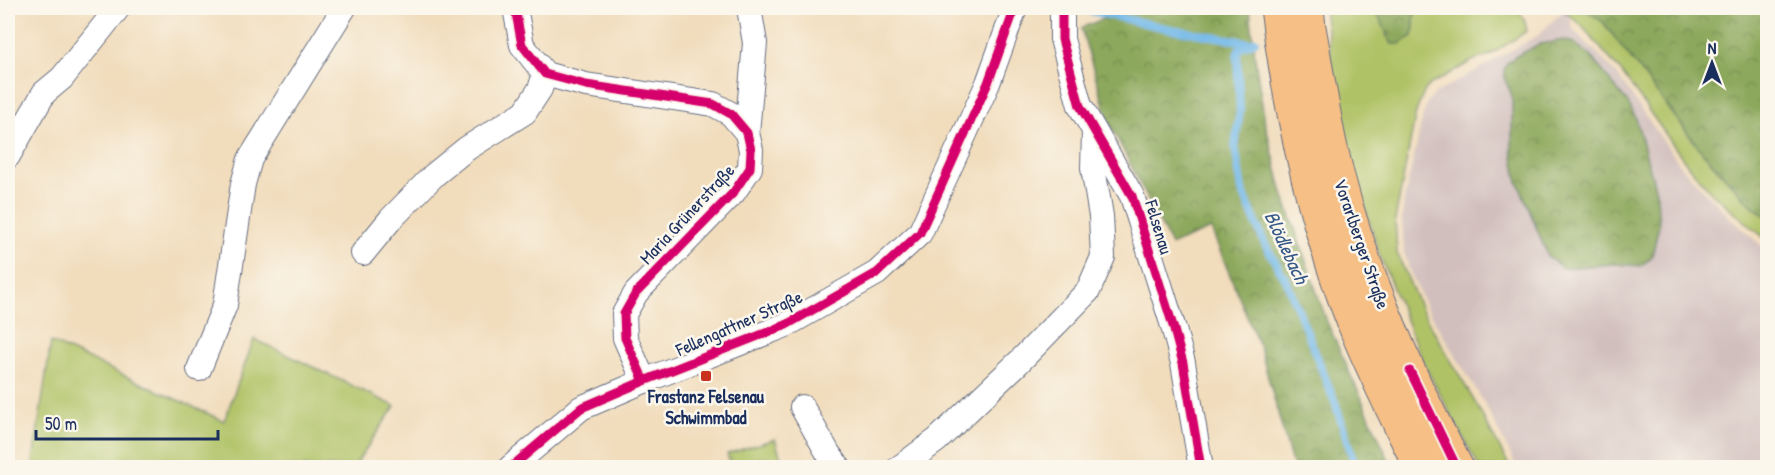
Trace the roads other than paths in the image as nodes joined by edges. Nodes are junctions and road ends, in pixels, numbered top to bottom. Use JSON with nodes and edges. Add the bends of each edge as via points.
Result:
{"nodes":[{"id":1,"x":118,"y":8,"type":"edge"},
{"id":2,"x":344,"y":8,"type":"edge"},
{"id":3,"x":515,"y":8,"type":"edge"},
{"id":4,"x":749,"y":8,"type":"edge"},
{"id":5,"x":1016,"y":8,"type":"edge"},
{"id":6,"x":1062,"y":8,"type":"edge"},
{"id":7,"x":1277,"y":8,"type":"edge"},
{"id":8,"x":1307,"y":8,"type":"edge"},
{"id":9,"x":545,"y":74,"type":"junction"},
{"id":10,"x":1094,"y":131,"type":"junction"},
{"id":11,"x":747,"y":133,"type":"junction"},
{"id":12,"x":8,"y":156,"type":"edge"},
{"id":13,"x":363,"y":253,"type":"dead end"},
{"id":14,"x":198,"y":369,"type":"dead end"},
{"id":15,"x":644,"y":381,"type":"junction"},
{"id":16,"x":802,"y":406,"type":"dead end"},
{"id":17,"x":510,"y":468,"type":"edge"},
{"id":18,"x":839,"y":468,"type":"edge"},
{"id":19,"x":899,"y":468,"type":"edge"},
{"id":20,"x":1201,"y":468,"type":"edge"},
{"id":21,"x":1421,"y":468,"type":"edge"},
{"id":22,"x":1457,"y":468,"type":"edge"}],
"edges":[{"from":1,"to":12,"type":"street","via":[[62,78],[44,93]]},
{"from":2,"to":14,"type":"street","via":[[250,159],[225,305]]},
{"from":3,"to":9,"type":"street","via":[[522,45]]},
{"from":4,"to":11,"type":"street","name":"Maria Grünerstraße","via":[[755,43]]},
{"from":5,"to":15,"type":"street","name":"Fellengattner Straße","via":[[988,83],[920,233],[878,273],[786,325]]},
{"from":6,"to":10,"type":"street","name":"Felsenau","via":[[1062,39],[1080,106]]},
{"from":7,"to":21,"type":"main road","name":"Vorarlberger Straße","via":[[1300,147],[1334,267],[1358,332]]},
{"from":8,"to":22,"type":"main road","name":"Vorarlberger Straße","via":[[1330,144],[1352,222],[1373,285],[1410,372]]},
{"from":9,"to":11,"type":"street","via":[[586,85],[713,104],[731,114]]},
{"from":9,"to":13,"type":"street","via":[[525,112],[466,149],[434,175]]},
{"from":10,"to":19,"type":"street","via":[[1093,168],[1103,257],[1088,291],[937,440]]},
{"from":10,"to":20,"type":"street","name":"Felsenau","via":[[1132,196],[1184,363]]},
{"from":11,"to":15,"type":"street","name":"Maria Grünerstraße","via":[[750,168],[739,185],[636,293],[624,314],[625,338]]},
{"from":15,"to":17,"type":"street","name":"Fellengattner Straße","via":[[581,408]]},
{"from":16,"to":18,"type":"street"}]}
